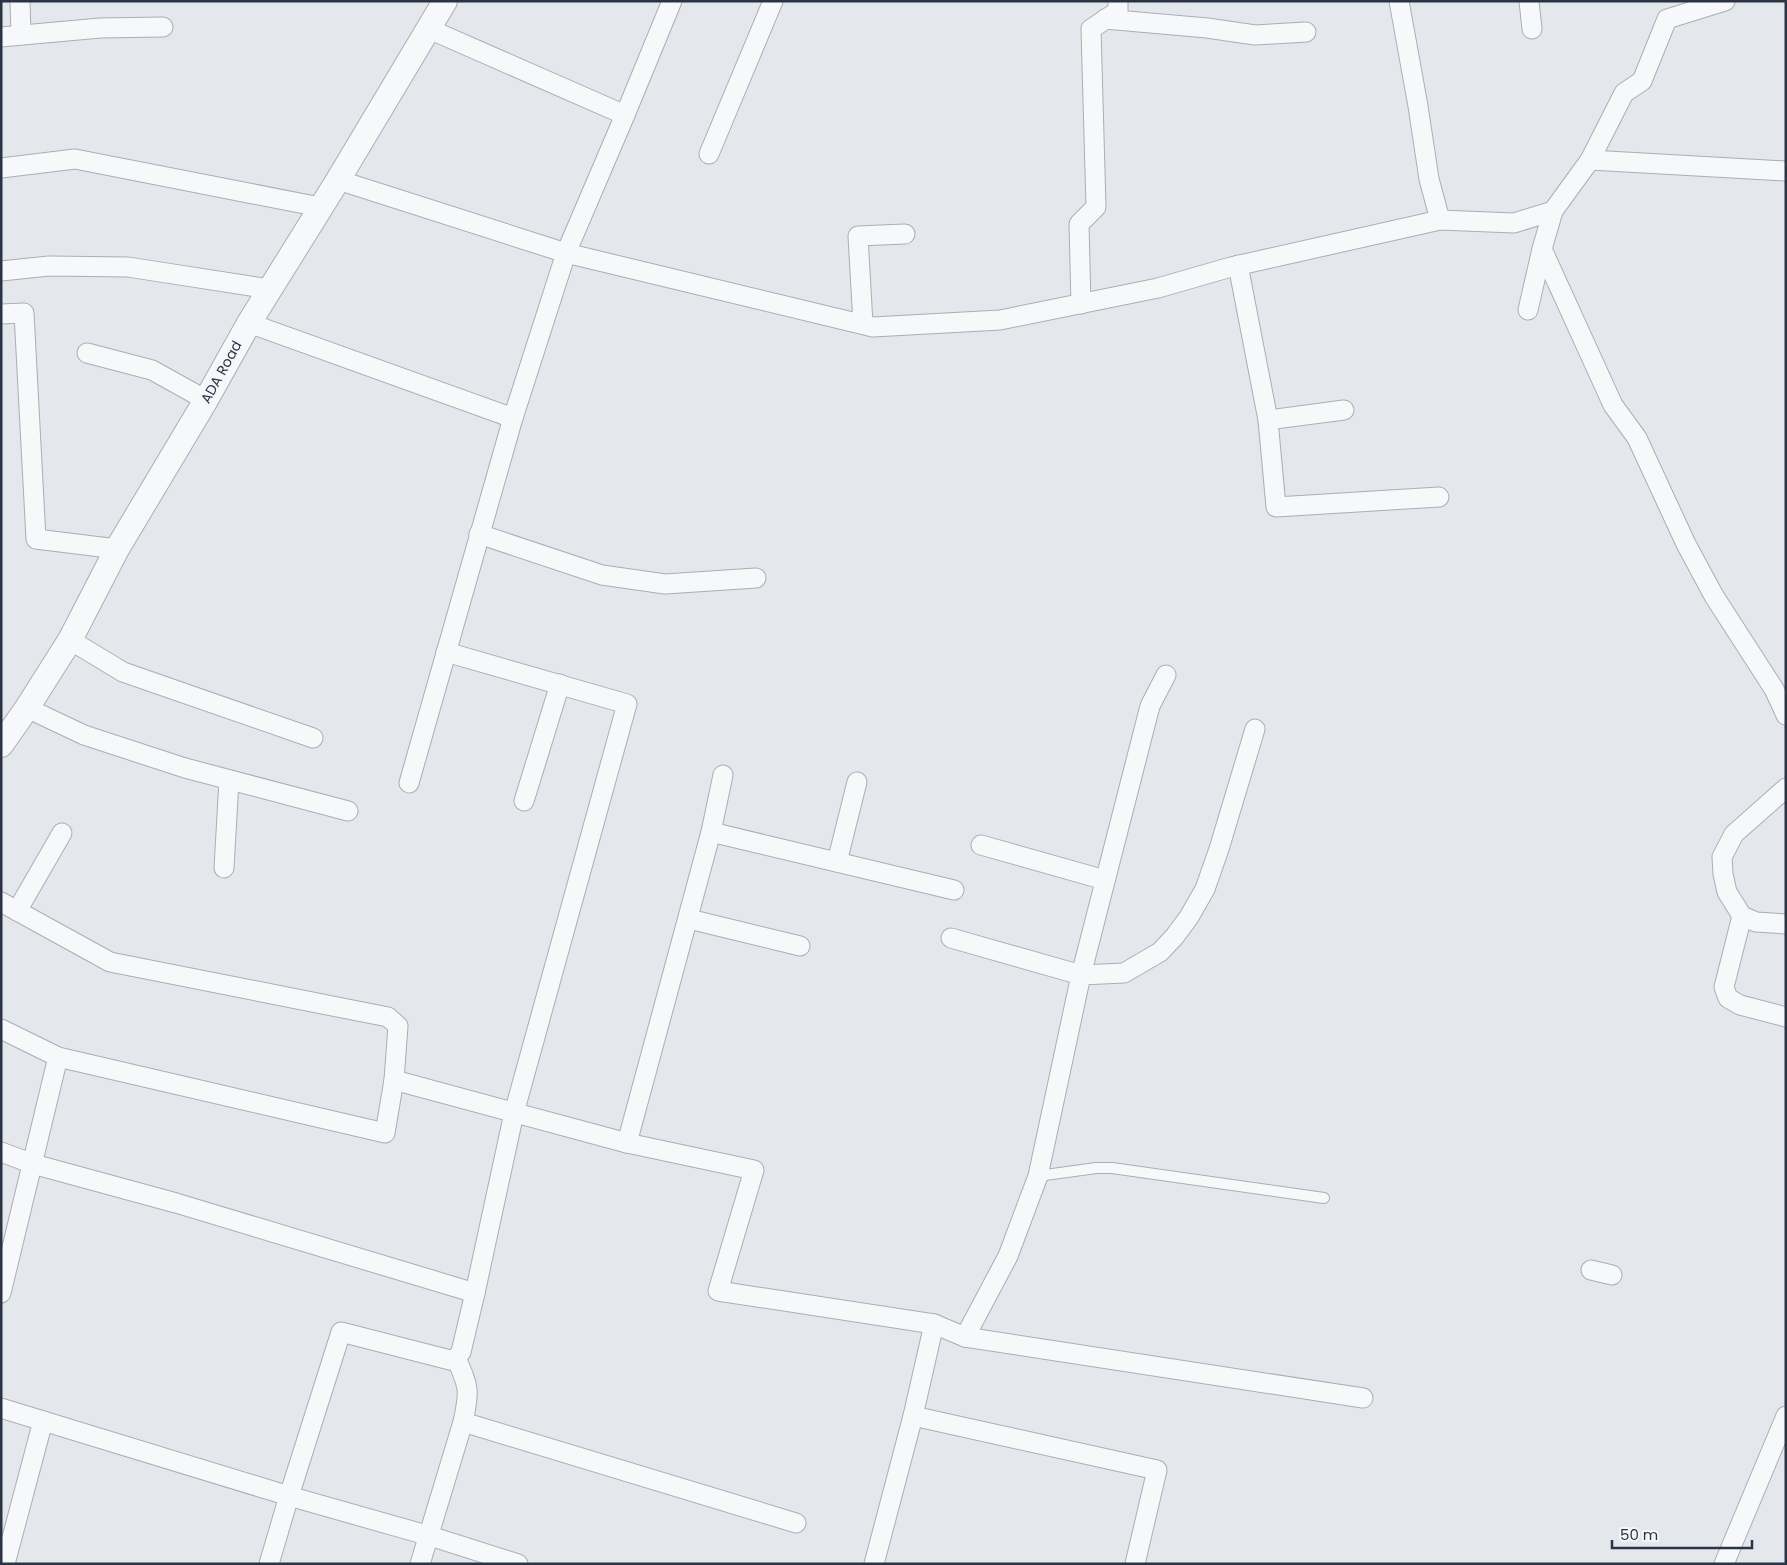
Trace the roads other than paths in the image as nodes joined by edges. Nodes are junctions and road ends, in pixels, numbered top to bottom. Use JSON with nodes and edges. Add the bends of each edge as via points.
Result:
{"nodes":[{"id":1,"x":20,"y":1,"type":"edge"},
{"id":2,"x":445,"y":1,"type":"edge"},
{"id":3,"x":672,"y":1,"type":"edge"},
{"id":4,"x":773,"y":1,"type":"edge"},
{"id":5,"x":1118,"y":1,"type":"edge"},
{"id":6,"x":1400,"y":1,"type":"edge"},
{"id":7,"x":1529,"y":1,"type":"edge"},
{"id":8,"x":1725,"y":1,"type":"edge"},
{"id":9,"x":1105,"y":19,"type":"junction"},
{"id":10,"x":163,"y":27,"type":"dead end"},
{"id":11,"x":1532,"y":29,"type":"dead end"},
{"id":12,"x":429,"y":30,"type":"junction"},
{"id":13,"x":1306,"y":32,"type":"dead end"},
{"id":14,"x":21,"y":34,"type":"junction"},
{"id":15,"x":1,"y":37,"type":"edge"},
{"id":16,"x":625,"y":114,"type":"junction"},
{"id":17,"x":709,"y":154,"type":"dead end"},
{"id":18,"x":1590,"y":160,"type":"junction"},
{"id":19,"x":1,"y":168,"type":"edge"},
{"id":20,"x":1786,"y":171,"type":"edge"},
{"id":21,"x":338,"y":180,"type":"junction"},
{"id":22,"x":320,"y":207,"type":"junction"},
{"id":23,"x":1553,"y":211,"type":"junction"},
{"id":24,"x":1440,"y":220,"type":"junction"},
{"id":25,"x":905,"y":234,"type":"dead end"},
{"id":26,"x":1542,"y":249,"type":"junction"},
{"id":27,"x":566,"y":253,"type":"junction"},
{"id":28,"x":1238,"y":265,"type":"junction"},
{"id":29,"x":1,"y":271,"type":"edge"},
{"id":30,"x":269,"y":289,"type":"junction"},
{"id":31,"x":1081,"y":304,"type":"junction"},
{"id":32,"x":1528,"y":310,"type":"dead end"},
{"id":33,"x":1,"y":314,"type":"edge"},
{"id":34,"x":249,"y":323,"type":"junction"},
{"id":35,"x":862,"y":324,"type":"junction"},
{"id":36,"x":87,"y":353,"type":"dead end"},
{"id":37,"x":206,"y":400,"type":"junction"},
{"id":38,"x":1344,"y":410,"type":"dead end"},
{"id":39,"x":513,"y":418,"type":"junction"},
{"id":40,"x":1268,"y":420,"type":"junction"},
{"id":41,"x":1439,"y":497,"type":"dead end"},
{"id":42,"x":480,"y":534,"type":"junction"},
{"id":43,"x":117,"y":549,"type":"junction"},
{"id":44,"x":756,"y":578,"type":"dead end"},
{"id":45,"x":70,"y":640,"type":"junction"},
{"id":46,"x":446,"y":652,"type":"junction"},
{"id":47,"x":1166,"y":675,"type":"dead end"},
{"id":48,"x":560,"y":684,"type":"junction"},
{"id":49,"x":27,"y":708,"type":"junction"},
{"id":50,"x":1786,"y":715,"type":"edge"},
{"id":51,"x":1255,"y":729,"type":"dead end"},
{"id":52,"x":313,"y":738,"type":"dead end"},
{"id":53,"x":1,"y":745,"type":"edge"},
{"id":54,"x":723,"y":775,"type":"dead end"},
{"id":55,"x":229,"y":780,"type":"junction"},
{"id":56,"x":857,"y":782,"type":"dead end"},
{"id":57,"x":409,"y":783,"type":"dead end"},
{"id":58,"x":1786,"y":788,"type":"edge"},
{"id":59,"x":524,"y":801,"type":"dead end"},
{"id":60,"x":348,"y":811,"type":"dead end"},
{"id":61,"x":712,"y":832,"type":"junction"},
{"id":62,"x":62,"y":833,"type":"dead end"},
{"id":63,"x":981,"y":846,"type":"dead end"},
{"id":64,"x":837,"y":862,"type":"junction"},
{"id":65,"x":224,"y":868,"type":"dead end"},
{"id":66,"x":1105,"y":880,"type":"junction"},
{"id":67,"x":954,"y":890,"type":"dead end"},
{"id":68,"x":9,"y":907,"type":"edge"},
{"id":69,"x":1742,"y":916,"type":"junction"},
{"id":70,"x":689,"y":918,"type":"junction"},
{"id":71,"x":1786,"y":924,"type":"edge"},
{"id":72,"x":951,"y":938,"type":"dead end"},
{"id":73,"x":800,"y":946,"type":"dead end"},
{"id":74,"x":1081,"y":975,"type":"junction"},
{"id":75,"x":1786,"y":1017,"type":"edge"},
{"id":76,"x":1,"y":1029,"type":"edge"},
{"id":77,"x":58,"y":1058,"type":"junction"},
{"id":78,"x":394,"y":1080,"type":"junction"},
{"id":79,"x":514,"y":1113,"type":"junction"},
{"id":80,"x":627,"y":1143,"type":"junction"},
{"id":81,"x":1,"y":1152,"type":"edge"},
{"id":82,"x":33,"y":1164,"type":"junction"},
{"id":83,"x":1038,"y":1176,"type":"junction"},
{"id":84,"x":1324,"y":1198,"type":"dead end"},
{"id":85,"x":1591,"y":1270,"type":"dead end"},
{"id":86,"x":1612,"y":1275,"type":"dead end"},
{"id":87,"x":1,"y":1293,"type":"edge"},
{"id":88,"x":475,"y":1293,"type":"junction"},
{"id":89,"x":934,"y":1324,"type":"junction"},
{"id":90,"x":965,"y":1337,"type":"junction"},
{"id":91,"x":456,"y":1358,"type":"junction"},
{"id":92,"x":1363,"y":1398,"type":"dead end"},
{"id":93,"x":1,"y":1408,"type":"edge"},
{"id":94,"x":914,"y":1416,"type":"junction"},
{"id":95,"x":1786,"y":1416,"type":"edge"},
{"id":96,"x":43,"y":1421,"type":"junction"},
{"id":97,"x":463,"y":1422,"type":"junction"},
{"id":98,"x":289,"y":1496,"type":"junction"},
{"id":99,"x":796,"y":1523,"type":"dead end"},
{"id":100,"x":430,"y":1536,"type":"junction"},
{"id":101,"x":5,"y":1564,"type":"edge"},
{"id":102,"x":269,"y":1564,"type":"edge"},
{"id":103,"x":420,"y":1564,"type":"edge"},
{"id":104,"x":518,"y":1564,"type":"edge"},
{"id":105,"x":874,"y":1564,"type":"edge"},
{"id":106,"x":1135,"y":1564,"type":"edge"},
{"id":107,"x":1724,"y":1564,"type":"edge"}],
"edges":[{"from":1,"to":14,"type":"street"},
{"from":2,"to":12,"type":"street","name":"ADA Road"},
{"from":3,"to":16,"type":"street"},
{"from":4,"to":17,"type":"street"},
{"from":5,"to":9,"type":"street","via":[[1118,11]]},
{"from":6,"to":24,"type":"street","via":[[1429,179]]},
{"from":7,"to":11,"type":"street"},
{"from":8,"to":18,"type":"street","via":[[1667,19],[1642,81],[1624,93]]},
{"from":9,"to":13,"type":"street","via":[[1255,35]]},
{"from":9,"to":31,"type":"street","via":[[1091,29],[1096,207],[1079,224]]},
{"from":10,"to":14,"type":"street"},
{"from":12,"to":16,"type":"street"},
{"from":12,"to":21,"type":"street","name":"ADA Road"},
{"from":14,"to":15,"type":"street"},
{"from":16,"to":27,"type":"street"},
{"from":18,"to":20,"type":"street"},
{"from":18,"to":23,"type":"street"},
{"from":19,"to":22,"type":"street","via":[[75,159]]},
{"from":21,"to":22,"type":"street","name":"ADA Road"},
{"from":21,"to":27,"type":"street"},
{"from":22,"to":30,"type":"street","name":"ADA Road"},
{"from":23,"to":24,"type":"street","via":[[1514,224]]},
{"from":23,"to":26,"type":"street"},
{"from":24,"to":28,"type":"street"},
{"from":25,"to":35,"type":"street","via":[[858,236]]},
{"from":26,"to":32,"type":"street"},
{"from":26,"to":50,"type":"street","via":[[1613,405],[1637,438],[1714,596],[1774,689]]},
{"from":27,"to":35,"type":"street"},
{"from":27,"to":39,"type":"street"},
{"from":28,"to":31,"type":"street","via":[[1158,288]]},
{"from":28,"to":40,"type":"street"},
{"from":29,"to":30,"type":"street","via":[[49,266],[128,267]]},
{"from":30,"to":34,"type":"street","name":"ADA Road"},
{"from":31,"to":35,"type":"street","via":[[1000,320],[873,327]]},
{"from":33,"to":43,"type":"street","via":[[24,313],[36,539]]},
{"from":34,"to":37,"type":"street","name":"ADA Road"},
{"from":34,"to":39,"type":"street"},
{"from":36,"to":37,"type":"street","via":[[152,370]]},
{"from":37,"to":43,"type":"street","name":"ADA Road"},
{"from":38,"to":40,"type":"street"},
{"from":39,"to":42,"type":"street"},
{"from":40,"to":41,"type":"street","via":[[1276,507]]},
{"from":42,"to":44,"type":"street","via":[[602,575],[665,584]]},
{"from":42,"to":46,"type":"street"},
{"from":43,"to":45,"type":"street","name":"ADA Road"},
{"from":45,"to":49,"type":"street","name":"ADA Road"},
{"from":45,"to":52,"type":"street","via":[[123,672]]},
{"from":46,"to":48,"type":"street"},
{"from":46,"to":57,"type":"street"},
{"from":47,"to":66,"type":"street","via":[[1150,706]]},
{"from":48,"to":59,"type":"street"},
{"from":48,"to":79,"type":"street","via":[[627,704]]},
{"from":49,"to":53,"type":"street","name":"ADA Road"},
{"from":49,"to":55,"type":"street","via":[[84,736]]},
{"from":51,"to":74,"type":"street","via":[[1219,849],[1205,889],[1190,917],[1160,952],[1124,973]]},
{"from":54,"to":61,"type":"street"},
{"from":55,"to":60,"type":"street"},
{"from":55,"to":65,"type":"street"},
{"from":56,"to":64,"type":"street"},
{"from":58,"to":69,"type":"street","via":[[1734,834],[1722,858],[1727,892]]},
{"from":61,"to":64,"type":"street"},
{"from":61,"to":70,"type":"street"},
{"from":62,"to":68,"type":"street"},
{"from":63,"to":66,"type":"street"},
{"from":64,"to":67,"type":"street"},
{"from":66,"to":74,"type":"street"},
{"from":68,"to":78,"type":"street","via":[[110,962],[388,1017],[398,1026]]},
{"from":69,"to":71,"type":"street","via":[[1756,922]]},
{"from":69,"to":75,"type":"street","via":[[1724,987],[1728,998],[1740,1005]]},
{"from":70,"to":73,"type":"street"},
{"from":70,"to":80,"type":"street"},
{"from":72,"to":74,"type":"street"},
{"from":74,"to":83,"type":"street"},
{"from":76,"to":77,"type":"street"},
{"from":77,"to":78,"type":"street","via":[[385,1133]]},
{"from":77,"to":82,"type":"street"},
{"from":78,"to":79,"type":"street"},
{"from":79,"to":80,"type":"street"},
{"from":79,"to":88,"type":"street"},
{"from":80,"to":89,"type":"street","via":[[754,1170],[718,1291]]},
{"from":81,"to":82,"type":"street"},
{"from":82,"to":87,"type":"street"},
{"from":82,"to":88,"type":"street"},
{"from":83,"to":84,"type":"lane","via":[[1112,1168]]},
{"from":83,"to":90,"type":"street","via":[[1008,1256]]},
{"from":85,"to":86,"type":"street"},
{"from":88,"to":91,"type":"street","via":[[461,1352]]},
{"from":89,"to":90,"type":"street"},
{"from":89,"to":94,"type":"street"},
{"from":90,"to":92,"type":"street"},
{"from":91,"to":97,"type":"street","via":[[468,1390]]},
{"from":91,"to":98,"type":"street","via":[[450,1360],[341,1332]]},
{"from":93,"to":96,"type":"street"},
{"from":94,"to":105,"type":"street"},
{"from":94,"to":106,"type":"street","via":[[1157,1470]]},
{"from":95,"to":107,"type":"street"},
{"from":96,"to":98,"type":"street"},
{"from":96,"to":101,"type":"street"},
{"from":97,"to":99,"type":"street"},
{"from":97,"to":100,"type":"street"},
{"from":98,"to":100,"type":"street"},
{"from":98,"to":102,"type":"street"},
{"from":100,"to":103,"type":"street"},
{"from":100,"to":104,"type":"street"}]}
